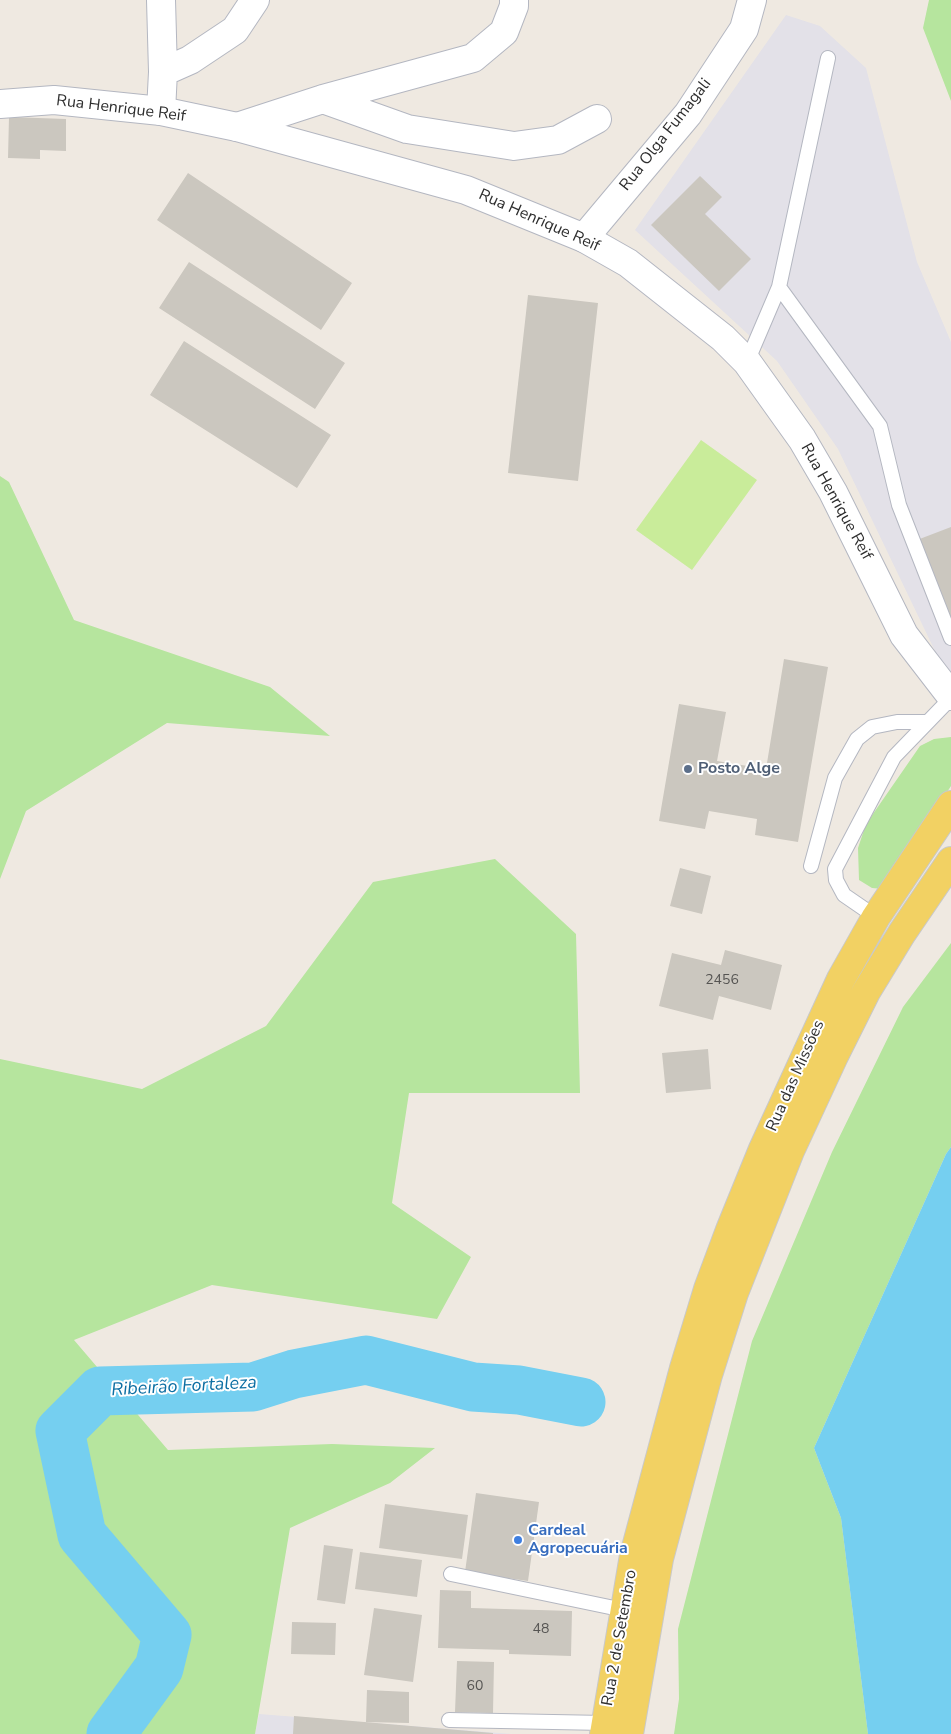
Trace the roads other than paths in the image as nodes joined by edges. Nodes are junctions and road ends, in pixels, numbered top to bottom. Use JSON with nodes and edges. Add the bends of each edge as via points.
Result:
{"nodes":[{"id":1,"x":161,"y":0,"type":"edge"},
{"id":2,"x":255,"y":0,"type":"edge"},
{"id":3,"x":514,"y":0,"type":"edge"},
{"id":4,"x":752,"y":0,"type":"edge"},
{"id":5,"x":828,"y":58,"type":"dead end"},
{"id":6,"x":162,"y":72,"type":"junction"},
{"id":7,"x":323,"y":99,"type":"junction"},
{"id":8,"x":0,"y":104,"type":"edge"},
{"id":9,"x":161,"y":110,"type":"junction"},
{"id":10,"x":597,"y":119,"type":"dead end"},
{"id":11,"x":237,"y":127,"type":"junction"},
{"id":12,"x":584,"y":238,"type":"junction"},
{"id":13,"x":779,"y":287,"type":"junction"},
{"id":14,"x":747,"y":362,"type":"junction"},
{"id":15,"x":951,"y":638,"type":"edge"},
{"id":16,"x":951,"y":697,"type":"edge"},
{"id":17,"x":927,"y":722,"type":"junction"},
{"id":18,"x":951,"y":805,"type":"edge"},
{"id":19,"x":951,"y":861,"type":"edge"},
{"id":20,"x":810,"y":866,"type":"dead end"},
{"id":21,"x":876,"y":917,"type":"junction"},
{"id":22,"x":902,"y":933,"type":"junction"},
{"id":23,"x":696,"y":1371,"type":"junction"},
{"id":24,"x":450,"y":1574,"type":"dead end"},
{"id":25,"x":624,"y":1610,"type":"junction"},
{"id":26,"x":449,"y":1720,"type":"dead end"},
{"id":27,"x":612,"y":1730,"type":"edge"}],
"edges":[{"from":1,"to":6,"type":"street"},
{"from":2,"to":6,"type":"street","via":[[234,30],[190,60]]},
{"from":3,"to":7,"type":"street","via":[[504,32],[473,58]]},
{"from":4,"to":12,"type":"street","name":"Rua Olga Fumagali","via":[[744,29],[688,114]]},
{"from":5,"to":13,"type":"lane"},
{"from":6,"to":9,"type":"street"},
{"from":7,"to":10,"type":"street","via":[[407,128],[514,146],[558,140]]},
{"from":7,"to":11,"type":"street"},
{"from":8,"to":9,"type":"street","name":"Rua Henrique Reif","via":[[54,100]]},
{"from":9,"to":11,"type":"street","name":"Rua Henrique Reif"},
{"from":11,"to":12,"type":"street","name":"Rua Henrique Reif","via":[[466,190]]},
{"from":12,"to":14,"type":"street","name":"Rua Henrique Reif","via":[[628,263],[723,338]]},
{"from":13,"to":14,"type":"lane"},
{"from":13,"to":15,"type":"lane","via":[[880,426],[899,505]]},
{"from":14,"to":16,"type":"street","name":"Rua Henrique Reif","via":[[802,439],[833,492],[904,635]]},
{"from":16,"to":17,"type":"lane"},
{"from":17,"to":20,"type":"lane","via":[[897,722],[872,727],[857,739],[835,778]]},
{"from":17,"to":21,"type":"lane","via":[[894,757],[835,869],[836,880],[844,895]]},
{"from":18,"to":21,"type":"main road","name":"Rua das Missões"},
{"from":19,"to":22,"type":"main road","name":"Rua das Missões"},
{"from":21,"to":22,"type":"main road"},
{"from":21,"to":23,"type":"main road","name":"Rua das Missões","via":[[840,979],[763,1150],[708,1289]]},
{"from":22,"to":23,"type":"main road","name":"Rua das Missões","via":[[866,992],[790,1151],[734,1293]]},
{"from":23,"to":25,"type":"main road","name":"Rua 2 de Setembro","via":[[634,1555]]},
{"from":23,"to":27,"type":"main road","name":"Rua 2 de Setembro","via":[[659,1559]]},
{"from":24,"to":25,"type":"lane"},
{"from":25,"to":27,"type":"main road","name":"Rua 2 de Setembro"},
{"from":26,"to":27,"type":"lane"}]}
